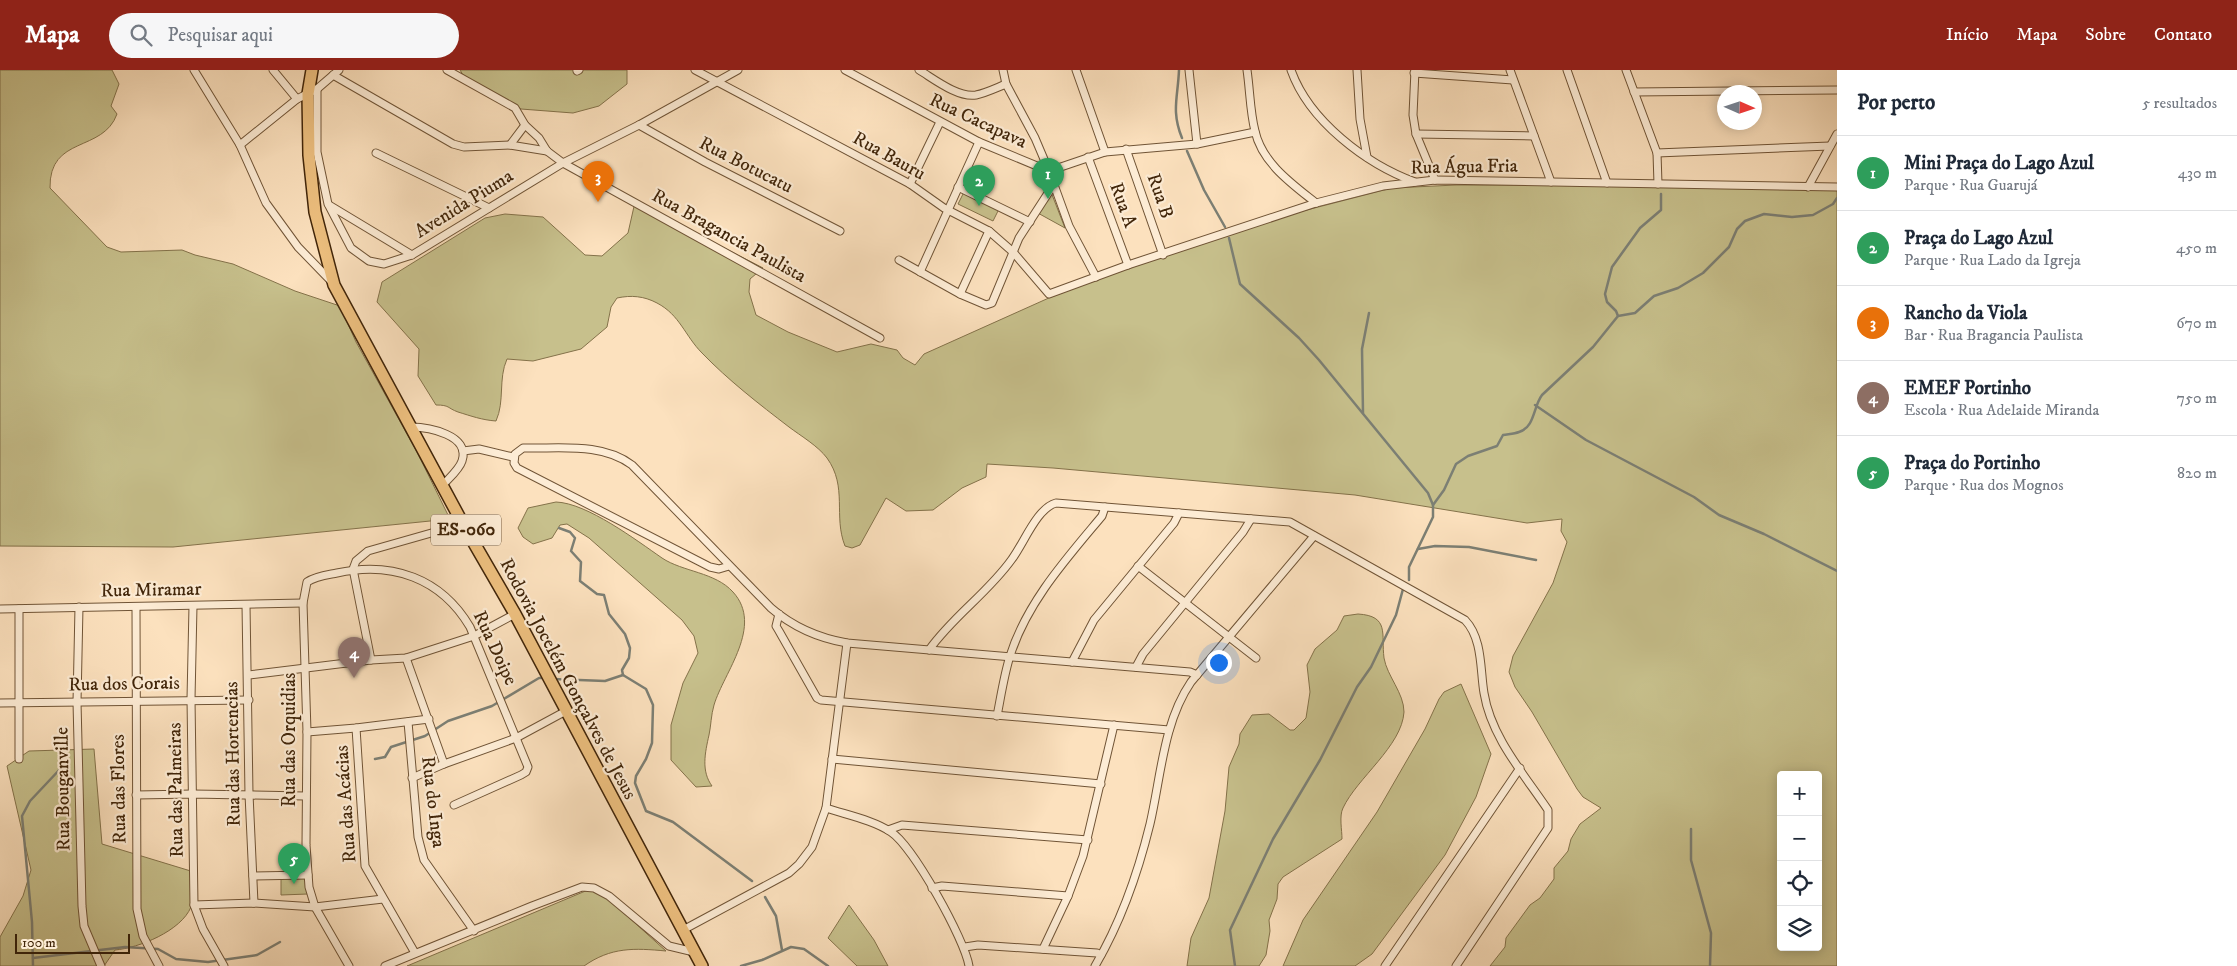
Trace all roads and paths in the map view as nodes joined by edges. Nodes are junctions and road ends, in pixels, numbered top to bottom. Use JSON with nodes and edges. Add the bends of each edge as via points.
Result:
{"nodes":[{"id":1,"x":194,"y":70,"type":"edge"},
{"id":2,"x":273,"y":70,"type":"edge"},
{"id":3,"x":312,"y":70,"type":"edge"},
{"id":4,"x":340,"y":70,"type":"edge"},
{"id":5,"x":447,"y":70,"type":"edge"},
{"id":6,"x":695,"y":70,"type":"edge"},
{"id":7,"x":738,"y":70,"type":"edge"},
{"id":8,"x":845,"y":70,"type":"edge"},
{"id":9,"x":919,"y":70,"type":"edge"},
{"id":10,"x":1012,"y":70,"type":"edge"},
{"id":11,"x":1076,"y":70,"type":"edge"},
{"id":12,"x":1189,"y":70,"type":"edge"},
{"id":13,"x":1247,"y":70,"type":"edge"},
{"id":14,"x":1291,"y":70,"type":"edge"},
{"id":15,"x":1357,"y":70,"type":"edge"},
{"id":16,"x":1510,"y":70,"type":"edge"},
{"id":17,"x":1567,"y":70,"type":"edge"},
{"id":18,"x":1626,"y":70,"type":"edge"},
{"id":19,"x":1414,"y":71,"type":"edge"},
{"id":20,"x":1003,"y":72,"type":"edge"},
{"id":21,"x":333,"y":75,"type":"junction"},
{"id":22,"x":1513,"y":80,"type":"junction"},
{"id":23,"x":715,"y":81,"type":"junction"},
{"id":24,"x":1006,"y":84,"type":"junction"},
{"id":25,"x":1837,"y":90,"type":"edge"},
{"id":26,"x":1634,"y":92,"type":"junction"},
{"id":27,"x":307,"y":94,"type":"junction"},
{"id":28,"x":940,"y":122,"type":"junction"},
{"id":29,"x":525,"y":125,"type":"junction"},
{"id":30,"x":639,"y":126,"type":"junction"},
{"id":31,"x":1255,"y":132,"type":"junction"},
{"id":32,"x":1416,"y":134,"type":"junction"},
{"id":33,"x":1837,"y":134,"type":"edge"},
{"id":34,"x":1534,"y":136,"type":"junction"},
{"id":35,"x":979,"y":142,"type":"junction"},
{"id":36,"x":1197,"y":144,"type":"junction"},
{"id":37,"x":240,"y":145,"type":"junction"},
{"id":38,"x":510,"y":145,"type":"junction"},
{"id":39,"x":1830,"y":146,"type":"junction"},
{"id":40,"x":1126,"y":149,"type":"junction"},
{"id":41,"x":547,"y":151,"type":"junction"},
{"id":42,"x":1105,"y":152,"type":"junction"},
{"id":43,"x":376,"y":153,"type":"dead end"},
{"id":44,"x":1657,"y":153,"type":"junction"},
{"id":45,"x":1367,"y":156,"type":"junction"},
{"id":46,"x":1088,"y":158,"type":"junction"},
{"id":47,"x":563,"y":163,"type":"junction"},
{"id":48,"x":1049,"y":171,"type":"junction"},
{"id":49,"x":1435,"y":180,"type":"junction"},
{"id":50,"x":1416,"y":182,"type":"junction"},
{"id":51,"x":1551,"y":182,"type":"junction"},
{"id":52,"x":1607,"y":183,"type":"junction"},
{"id":53,"x":910,"y":184,"type":"junction"},
{"id":54,"x":1054,"y":184,"type":"junction"},
{"id":55,"x":1658,"y":184,"type":"junction"},
{"id":56,"x":958,"y":187,"type":"junction"},
{"id":57,"x":1808,"y":187,"type":"junction"},
{"id":58,"x":1837,"y":187,"type":"edge"},
{"id":59,"x":1316,"y":203,"type":"junction"},
{"id":60,"x":328,"y":204,"type":"junction"},
{"id":61,"x":489,"y":208,"type":"junction"},
{"id":62,"x":948,"y":210,"type":"junction"},
{"id":63,"x":1030,"y":222,"type":"junction"},
{"id":64,"x":840,"y":231,"type":"dead end"},
{"id":65,"x":989,"y":232,"type":"junction"},
{"id":66,"x":1013,"y":252,"type":"junction"},
{"id":67,"x":412,"y":255,"type":"junction"},
{"id":68,"x":1163,"y":255,"type":"junction"},
{"id":69,"x":899,"y":260,"type":"dead end"},
{"id":70,"x":1128,"y":265,"type":"junction"},
{"id":71,"x":920,"y":272,"type":"junction"},
{"id":72,"x":1096,"y":277,"type":"junction"},
{"id":73,"x":334,"y":285,"type":"junction"},
{"id":74,"x":960,"y":294,"type":"junction"},
{"id":75,"x":1049,"y":294,"type":"joint"},
{"id":76,"x":880,"y":338,"type":"dead end"},
{"id":77,"x":410,"y":427,"type":"junction"},
{"id":78,"x":463,"y":451,"type":"junction"},
{"id":79,"x":514,"y":457,"type":"junction"},
{"id":80,"x":442,"y":486,"type":"junction"},
{"id":81,"x":1106,"y":507,"type":"junction"},
{"id":82,"x":1179,"y":513,"type":"junction"},
{"id":83,"x":1251,"y":519,"type":"junction"},
{"id":84,"x":463,"y":524,"type":"junction"},
{"id":85,"x":1314,"y":536,"type":"junction"},
{"id":86,"x":729,"y":566,"type":"junction"},
{"id":87,"x":1138,"y":566,"type":"junction"},
{"id":88,"x":353,"y":569,"type":"junction"},
{"id":89,"x":317,"y":578,"type":"joint"},
{"id":90,"x":303,"y":603,"type":"junction"},
{"id":91,"x":1185,"y":603,"type":"junction"},
{"id":92,"x":246,"y":605,"type":"junction"},
{"id":93,"x":193,"y":606,"type":"junction"},
{"id":94,"x":79,"y":607,"type":"junction"},
{"id":95,"x":136,"y":608,"type":"junction"},
{"id":96,"x":0,"y":609,"type":"edge"},
{"id":97,"x":19,"y":609,"type":"junction"},
{"id":98,"x":515,"y":614,"type":"junction"},
{"id":99,"x":779,"y":614,"type":"junction"},
{"id":100,"x":474,"y":636,"type":"junction"},
{"id":101,"x":1229,"y":637,"type":"junction"},
{"id":102,"x":847,"y":643,"type":"junction"},
{"id":103,"x":929,"y":650,"type":"junction"},
{"id":104,"x":1010,"y":656,"type":"junction"},
{"id":105,"x":406,"y":658,"type":"junction"},
{"id":106,"x":1256,"y":658,"type":"dead end"},
{"id":107,"x":371,"y":660,"type":"junction"},
{"id":108,"x":1072,"y":662,"type":"junction"},
{"id":109,"x":304,"y":667,"type":"junction"},
{"id":110,"x":1136,"y":667,"type":"junction"},
{"id":111,"x":1197,"y":674,"type":"junction"},
{"id":112,"x":249,"y":675,"type":"junction"},
{"id":113,"x":191,"y":699,"type":"junction"},
{"id":114,"x":135,"y":700,"type":"junction"},
{"id":115,"x":249,"y":700,"type":"junction"},
{"id":116,"x":21,"y":702,"type":"junction"},
{"id":117,"x":77,"y":702,"type":"junction"},
{"id":118,"x":839,"y":702,"type":"junction"},
{"id":119,"x":0,"y":703,"type":"edge"},
{"id":120,"x":566,"y":711,"type":"junction"},
{"id":121,"x":997,"y":716,"type":"junction"},
{"id":122,"x":428,"y":718,"type":"junction"},
{"id":123,"x":408,"y":722,"type":"junction"},
{"id":124,"x":1114,"y":725,"type":"junction"},
{"id":125,"x":356,"y":728,"type":"junction"},
{"id":126,"x":1170,"y":730,"type":"junction"},
{"id":127,"x":307,"y":732,"type":"junction"},
{"id":128,"x":516,"y":738,"type":"junction"},
{"id":129,"x":19,"y":759,"type":"dead end"},
{"id":130,"x":832,"y":759,"type":"junction"},
{"id":131,"x":444,"y":764,"type":"junction"},
{"id":132,"x":1520,"y":768,"type":"junction"},
{"id":133,"x":412,"y":778,"type":"junction"},
{"id":134,"x":1101,"y":784,"type":"junction"},
{"id":135,"x":193,"y":794,"type":"junction"},
{"id":136,"x":249,"y":794,"type":"junction"},
{"id":137,"x":136,"y":795,"type":"junction"},
{"id":138,"x":305,"y":796,"type":"junction"},
{"id":139,"x":454,"y":805,"type":"dead end"},
{"id":140,"x":826,"y":808,"type":"junction"},
{"id":141,"x":888,"y":830,"type":"junction"},
{"id":142,"x":1088,"y":840,"type":"junction"},
{"id":143,"x":308,"y":875,"type":"junction"},
{"id":144,"x":252,"y":876,"type":"junction"},
{"id":145,"x":932,"y":888,"type":"junction"},
{"id":146,"x":1068,"y":896,"type":"junction"},
{"id":147,"x":384,"y":899,"type":"junction"},
{"id":148,"x":254,"y":903,"type":"junction"},
{"id":149,"x":194,"y":905,"type":"junction"},
{"id":150,"x":315,"y":907,"type":"junction"},
{"id":151,"x":683,"y":930,"type":"junction"},
{"id":152,"x":474,"y":931,"type":"junction"},
{"id":153,"x":965,"y":947,"type":"junction"},
{"id":154,"x":1043,"y":949,"type":"junction"},
{"id":155,"x":694,"y":952,"type":"junction"},
{"id":156,"x":416,"y":953,"type":"junction"},
{"id":157,"x":1102,"y":955,"type":"junction"},
{"id":158,"x":101,"y":966,"type":"edge"},
{"id":159,"x":159,"y":966,"type":"edge"},
{"id":160,"x":224,"y":966,"type":"edge"},
{"id":161,"x":349,"y":966,"type":"edge"},
{"id":162,"x":385,"y":966,"type":"edge"},
{"id":163,"x":702,"y":966,"type":"edge"},
{"id":164,"x":969,"y":966,"type":"edge"},
{"id":165,"x":1095,"y":966,"type":"edge"},
{"id":166,"x":1385,"y":966,"type":"edge"},
{"id":167,"x":1456,"y":966,"type":"edge"}],
"edges":[{"from":1,"to":37,"type":"street"},
{"from":2,"to":27,"type":"street"},
{"from":3,"to":27,"type":"main road","name":"Rodovia Jocelém Gonçalves de Jesus","number":"ES-060"},
{"from":4,"to":21,"type":"street"},
{"from":5,"to":29,"type":"street","via":[[510,104]]},
{"from":6,"to":23,"type":"street","name":"Rua Bauru"},
{"from":7,"to":23,"type":"street","name":"Avenida Piuma"},
{"from":8,"to":28,"type":"street","name":"Rua Cacapava"},
{"from":9,"to":24,"type":"street","via":[[968,95]]},
{"from":10,"to":20,"type":"street"},
{"from":11,"to":42,"type":"street"},
{"from":12,"to":36,"type":"street"},
{"from":13,"to":31,"type":"street"},
{"from":14,"to":45,"type":"street","via":[[1302,94],[1316,113],[1333,132]]},
{"from":15,"to":45,"type":"street","via":[[1360,119]]},
{"from":16,"to":22,"type":"street"},
{"from":17,"to":52,"type":"street"},
{"from":18,"to":26,"type":"street"},
{"from":19,"to":22,"type":"street"},
{"from":19,"to":32,"type":"street"},
{"from":20,"to":24,"type":"street"},
{"from":21,"to":27,"type":"street"},
{"from":21,"to":38,"type":"street","via":[[452,144],[464,147]]},
{"from":22,"to":34,"type":"street"},
{"from":23,"to":30,"type":"street","name":"Avenida Piuma"},
{"from":23,"to":53,"type":"street","name":"Rua Bauru"},
{"from":24,"to":48,"type":"street"},
{"from":25,"to":26,"type":"street"},
{"from":26,"to":44,"type":"street"},
{"from":27,"to":37,"type":"street"},
{"from":27,"to":60,"type":"street","name":"Avenida Piuma"},
{"from":27,"to":73,"type":"main road","name":"Rodovia Jocelém Gonçalves de Jesus","number":"ES-060","via":[[315,212]]},
{"from":28,"to":35,"type":"street","name":"Rua Cacapava"},
{"from":28,"to":53,"type":"street"},
{"from":29,"to":38,"type":"street"},
{"from":29,"to":41,"type":"street"},
{"from":30,"to":47,"type":"street","name":"Avenida Piuma"},
{"from":30,"to":64,"type":"street","name":"Rua Botucatu"},
{"from":31,"to":36,"type":"street"},
{"from":31,"to":59,"type":"street","via":[[1266,155],[1283,176]]},
{"from":32,"to":34,"type":"street"},
{"from":32,"to":49,"type":"street"},
{"from":33,"to":39,"type":"street"},
{"from":34,"to":51,"type":"street"},
{"from":35,"to":48,"type":"street","name":"Rua Cacapava"},
{"from":35,"to":56,"type":"street"},
{"from":36,"to":40,"type":"street"},
{"from":37,"to":73,"type":"street","via":[[266,203],[298,247]]},
{"from":38,"to":41,"type":"street"},
{"from":39,"to":44,"type":"street"},
{"from":39,"to":57,"type":"street"},
{"from":40,"to":42,"type":"street"},
{"from":40,"to":68,"type":"street","name":"Rua B"},
{"from":41,"to":47,"type":"street","name":"Rua Bragancia Paulista"},
{"from":42,"to":46,"type":"street"},
{"from":43,"to":61,"type":"street"},
{"from":44,"to":55,"type":"street"},
{"from":45,"to":50,"type":"street","via":[[1388,170]]},
{"from":46,"to":48,"type":"street"},
{"from":46,"to":70,"type":"street","name":"Rua A"},
{"from":47,"to":61,"type":"street","name":"Avenida Piuma"},
{"from":47,"to":76,"type":"street","name":"Rua Bragancia Paulista"},
{"from":48,"to":54,"type":"street"},
{"from":49,"to":50,"type":"street","name":"Rua Água Fria"},
{"from":49,"to":51,"type":"street","name":"Rua Água Fria"},
{"from":50,"to":59,"type":"street","name":"Rua Água Fria","via":[[1383,186]]},
{"from":51,"to":52,"type":"street","name":"Rua Água Fria"},
{"from":52,"to":55,"type":"street","name":"Rua Água Fria"},
{"from":53,"to":62,"type":"street","name":"Rua Bauru"},
{"from":54,"to":63,"type":"street"},
{"from":54,"to":72,"type":"street","via":[[1069,226]]},
{"from":55,"to":57,"type":"street","name":"Rua Água Fria"},
{"from":56,"to":62,"type":"street"},
{"from":56,"to":63,"type":"street"},
{"from":57,"to":58,"type":"street","name":"Rua Água Fria"},
{"from":59,"to":68,"type":"street","name":"Rua Água Fria"},
{"from":60,"to":67,"type":"street"},
{"from":60,"to":67,"type":"street","name":"Avenida Piuma","via":[[346,240],[359,256],[384,264]]},
{"from":61,"to":67,"type":"street","name":"Avenida Piuma"},
{"from":62,"to":65,"type":"street","name":"Rua Bauru"},
{"from":62,"to":71,"type":"street"},
{"from":63,"to":66,"type":"street"},
{"from":65,"to":66,"type":"street","name":"Rua Bauru"},
{"from":65,"to":74,"type":"street"},
{"from":66,"to":74,"type":"street","via":[[992,303],[986,305]]},
{"from":66,"to":75,"type":"street","name":"Rua Bauru"},
{"from":68,"to":70,"type":"street","name":"Rua Água Fria"},
{"from":69,"to":71,"type":"street"},
{"from":70,"to":72,"type":"street","name":"Rua Água Fria"},
{"from":71,"to":74,"type":"street"},
{"from":72,"to":75,"type":"street","name":"Rua Água Fria"},
{"from":73,"to":77,"type":"main road","name":"Rodovia Jocelém Gonçalves de Jesus","number":"ES-060"},
{"from":77,"to":78,"type":"street","via":[[422,427],[452,437]]},
{"from":77,"to":80,"type":"main road","name":"Rodovia Jocelém Gonçalves de Jesus","number":"ES-060"},
{"from":78,"to":79,"type":"street","via":[[478,449]]},
{"from":78,"to":80,"type":"street","via":[[461,464]]},
{"from":79,"to":86,"type":"street","via":[[517,468],[710,567]]},
{"from":79,"to":86,"type":"street","via":[[522,448],[594,449],[620,457],[632,465]]},
{"from":80,"to":84,"type":"main road","name":"Rodovia Jocelém Gonçalves de Jesus","number":"ES-060"},
{"from":81,"to":82,"type":"street"},
{"from":81,"to":103,"type":"street","via":[[1056,503],[1044,509],[1000,575],[946,628]]},
{"from":81,"to":104,"type":"street","via":[[1035,603]]},
{"from":82,"to":83,"type":"street"},
{"from":82,"to":87,"type":"street"},
{"from":83,"to":85,"type":"street","via":[[1290,522]]},
{"from":83,"to":91,"type":"street"},
{"from":84,"to":88,"type":"street","via":[[368,551]]},
{"from":84,"to":98,"type":"main road","name":"Rodovia Jocelém Gonçalves de Jesus","number":"ES-060"},
{"from":85,"to":101,"type":"street"},
{"from":85,"to":132,"type":"street","via":[[1469,624],[1478,643],[1490,716]]},
{"from":86,"to":99,"type":"street"},
{"from":87,"to":91,"type":"street"},
{"from":87,"to":108,"type":"street","via":[[1094,620]]},
{"from":88,"to":89,"type":"street","name":"Rua Doipe"},
{"from":88,"to":100,"type":"street","name":"Rua Doipe","via":[[398,572],[431,584],[457,607]]},
{"from":88,"to":107,"type":"street"},
{"from":89,"to":90,"type":"street","name":"Rua das Orquidias","via":[[306,584]]},
{"from":90,"to":92,"type":"street","name":"Rua Miramar"},
{"from":90,"to":109,"type":"street","name":"Rua das Orquidias"},
{"from":91,"to":101,"type":"street"},
{"from":91,"to":110,"type":"street"},
{"from":92,"to":93,"type":"street","name":"Rua Miramar"},
{"from":92,"to":112,"type":"street","name":"Rua das Hortencias"},
{"from":93,"to":95,"type":"street","name":"Rua Miramar"},
{"from":93,"to":113,"type":"street","name":"Rua das Palmeiras"},
{"from":94,"to":95,"type":"street","name":"Rua Miramar"},
{"from":94,"to":97,"type":"street","name":"Rua Miramar"},
{"from":94,"to":117,"type":"street","name":"Rua Bouganville"},
{"from":95,"to":114,"type":"street","name":"Rua das Flores"},
{"from":96,"to":97,"type":"street","name":"Rua Miramar"},
{"from":97,"to":116,"type":"street"},
{"from":98,"to":100,"type":"street"},
{"from":98,"to":120,"type":"main road","name":"Rodovia Jocelém Gonçalves de Jesus","number":"ES-060"},
{"from":99,"to":102,"type":"street","via":[[810,633]]},
{"from":99,"to":118,"type":"street","via":[[776,626],[817,698]]},
{"from":100,"to":105,"type":"street"},
{"from":100,"to":128,"type":"street","name":"Rua Doipe"},
{"from":101,"to":106,"type":"street"},
{"from":101,"to":111,"type":"street"},
{"from":102,"to":103,"type":"street"},
{"from":102,"to":118,"type":"street"},
{"from":103,"to":104,"type":"street"},
{"from":104,"to":108,"type":"street"},
{"from":104,"to":121,"type":"street"},
{"from":105,"to":107,"type":"street"},
{"from":105,"to":122,"type":"street"},
{"from":107,"to":109,"type":"street"},
{"from":108,"to":110,"type":"street"},
{"from":109,"to":112,"type":"street"},
{"from":109,"to":127,"type":"street","name":"Rua das Orquidias"},
{"from":110,"to":111,"type":"street"},
{"from":111,"to":126,"type":"street","via":[[1181,698]]},
{"from":112,"to":115,"type":"street","name":"Rua das Hortencias"},
{"from":113,"to":114,"type":"street","name":"Rua dos Corais"},
{"from":113,"to":115,"type":"street","name":"Rua dos Corais"},
{"from":113,"to":135,"type":"street","name":"Rua das Palmeiras"},
{"from":114,"to":117,"type":"street","name":"Rua dos Corais"},
{"from":114,"to":137,"type":"street","name":"Rua das Flores"},
{"from":115,"to":136,"type":"street","name":"Rua das Hortencias"},
{"from":116,"to":117,"type":"street","name":"Rua dos Corais"},
{"from":116,"to":119,"type":"street","name":"Rua dos Corais"},
{"from":116,"to":129,"type":"street"},
{"from":117,"to":158,"type":"street","name":"Rua Bouganville","via":[[82,906],[84,926]]},
{"from":118,"to":121,"type":"street"},
{"from":118,"to":130,"type":"street"},
{"from":120,"to":128,"type":"street"},
{"from":120,"to":151,"type":"main road","name":"Rodovia Jocelém Gonçalves de Jesus","number":"ES-060"},
{"from":121,"to":124,"type":"street"},
{"from":122,"to":123,"type":"street"},
{"from":122,"to":131,"type":"street"},
{"from":123,"to":125,"type":"street"},
{"from":123,"to":133,"type":"street","name":"Rua do Inga"},
{"from":124,"to":126,"type":"street"},
{"from":124,"to":134,"type":"street"},
{"from":125,"to":127,"type":"street"},
{"from":125,"to":147,"type":"street","name":"Rua das Acácias","via":[[365,866]]},
{"from":126,"to":157,"type":"street","via":[[1140,863]]},
{"from":127,"to":138,"type":"street","name":"Rua das Orquidias"},
{"from":128,"to":131,"type":"street"},
{"from":128,"to":139,"type":"street","name":"Rua Doipe","via":[[527,760],[526,772]]},
{"from":130,"to":134,"type":"street"},
{"from":130,"to":140,"type":"street"},
{"from":131,"to":133,"type":"street"},
{"from":132,"to":166,"type":"street"},
{"from":132,"to":167,"type":"street","via":[[1548,810],[1548,828]]},
{"from":133,"to":152,"type":"street","name":"Rua do Inga","via":[[418,837],[424,860]]},
{"from":134,"to":142,"type":"street"},
{"from":135,"to":136,"type":"street"},
{"from":135,"to":137,"type":"street"},
{"from":135,"to":149,"type":"street","name":"Rua das Palmeiras"},
{"from":136,"to":138,"type":"street"},
{"from":136,"to":144,"type":"street","name":"Rua das Hortencias"},
{"from":137,"to":159,"type":"street","name":"Rua das Flores","via":[[137,909],[143,936]]},
{"from":138,"to":143,"type":"street","name":"Rua das Orquidias"},
{"from":140,"to":141,"type":"street"},
{"from":140,"to":151,"type":"street","via":[[812,847],[794,869]]},
{"from":141,"to":142,"type":"street","via":[[902,825]]},
{"from":141,"to":145,"type":"street","via":[[906,845]]},
{"from":142,"to":146,"type":"street"},
{"from":143,"to":144,"type":"street"},
{"from":143,"to":150,"type":"street","name":"Rua das Orquidias","via":[[308,887]]},
{"from":144,"to":148,"type":"street","name":"Rua das Hortencias"},
{"from":145,"to":146,"type":"street","via":[[942,886]]},
{"from":145,"to":153,"type":"street"},
{"from":146,"to":154,"type":"street"},
{"from":147,"to":150,"type":"street"},
{"from":147,"to":156,"type":"street","name":"Rua das Acácias"},
{"from":148,"to":149,"type":"street"},
{"from":148,"to":150,"type":"street"},
{"from":149,"to":160,"type":"street","name":"Rua das Palmeiras","via":[[203,929]]},
{"from":150,"to":161,"type":"street","name":"Rua das Orquidias"},
{"from":151,"to":155,"type":"main road","name":"Rodovia Jocelém Gonçalves de Jesus","number":"ES-060"},
{"from":152,"to":155,"type":"street","via":[[569,892],[594,888],[609,896],[664,943]]},
{"from":152,"to":156,"type":"street"},
{"from":153,"to":154,"type":"street"},
{"from":153,"to":164,"type":"street"},
{"from":154,"to":157,"type":"street"},
{"from":155,"to":163,"type":"main road","name":"Rodovia Jocelém Gonçalves de Jesus","number":"ES-060"},
{"from":156,"to":162,"type":"street"},
{"from":157,"to":165,"type":"street"}]}
